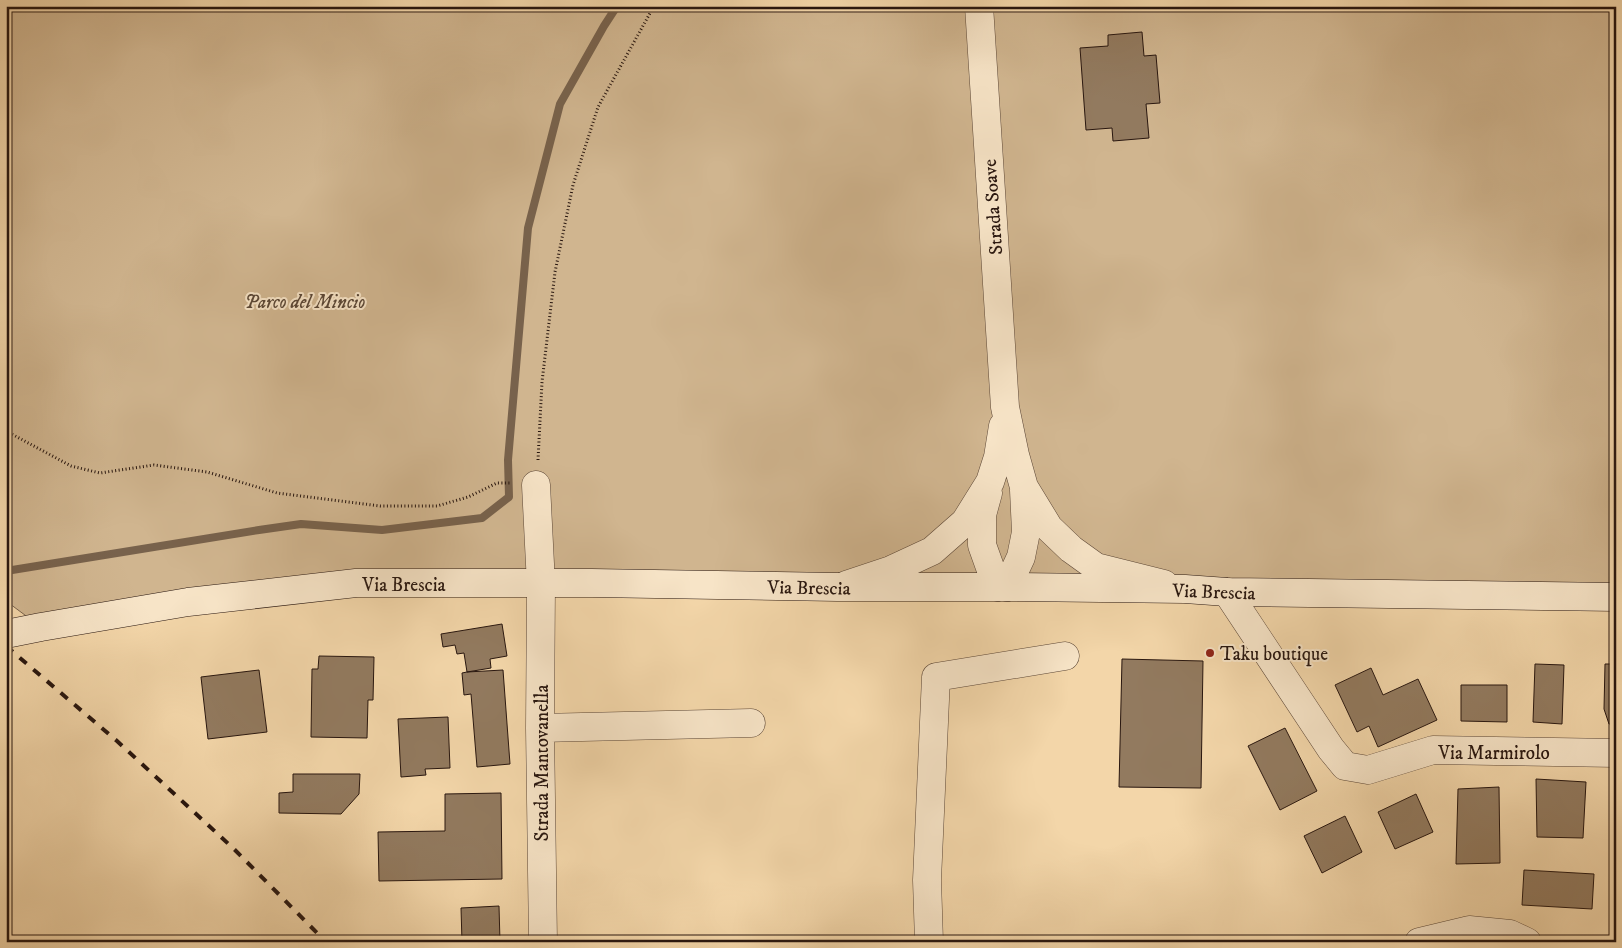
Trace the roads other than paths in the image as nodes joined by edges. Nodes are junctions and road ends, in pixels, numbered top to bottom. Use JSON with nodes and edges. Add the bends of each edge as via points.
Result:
{"nodes":[{"id":1,"x":979,"y":6,"type":"edge"},
{"id":2,"x":1005,"y":407,"type":"junction"},
{"id":3,"x":990,"y":482,"type":"junction"},
{"id":4,"x":536,"y":485,"type":"road end"},
{"id":5,"x":1024,"y":487,"type":"junction"},
{"id":6,"x":542,"y":584,"type":"junction"},
{"id":7,"x":837,"y":587,"type":"junction"},
{"id":8,"x":1002,"y":587,"type":"junction"},
{"id":9,"x":1185,"y":589,"type":"junction"},
{"id":10,"x":1227,"y":592,"type":"junction"},
{"id":11,"x":1616,"y":597,"type":"edge"},
{"id":12,"x":6,"y":634,"type":"edge"},
{"id":13,"x":1065,"y":656,"type":"dead end"},
{"id":14,"x":751,"y":723,"type":"dead end"},
{"id":15,"x":540,"y":728,"type":"junction"},
{"id":16,"x":1616,"y":753,"type":"edge"},
{"id":17,"x":543,"y":942,"type":"edge"},
{"id":18,"x":929,"y":942,"type":"edge"},
{"id":19,"x":1419,"y":942,"type":"edge"},
{"id":20,"x":1527,"y":942,"type":"edge"}],
"edges":[{"from":1,"to":2,"type":"street","name":"Strada Soave"},
{"from":2,"to":3,"type":"street","via":[[998,457]]},
{"from":2,"to":5,"type":"street"},
{"from":3,"to":7,"type":"street","via":[[965,522],[932,551],[891,570]]},
{"from":3,"to":8,"type":"street","via":[[982,515],[982,545]]},
{"from":4,"to":6,"type":"street","name":"Strada Mantovanella"},
{"from":5,"to":8,"type":"street","via":[[1026,532],[1021,557]]},
{"from":5,"to":9,"type":"street","via":[[1049,528],[1071,550],[1096,567]]},
{"from":6,"to":7,"type":"street","name":"Via Brescia"},
{"from":6,"to":12,"type":"street","name":"Via Brescia","via":[[356,583],[188,602]]},
{"from":6,"to":15,"type":"street","name":"Strada Mantovanella"},
{"from":7,"to":8,"type":"street","name":"Via Brescia"},
{"from":8,"to":9,"type":"street","name":"Via Brescia"},
{"from":9,"to":10,"type":"street","name":"Via Brescia"},
{"from":10,"to":11,"type":"street","name":"Via Brescia"},
{"from":10,"to":16,"type":"street","name":"Via Marmirolo","via":[[1345,766],[1368,770],[1433,750]]},
{"from":13,"to":18,"type":"street","via":[[936,678],[927,880]]},
{"from":14,"to":15,"type":"street"},
{"from":15,"to":17,"type":"street","name":"Strada Mantovanella"},
{"from":19,"to":20,"type":"street","via":[[1469,930],[1510,934]]}]}
